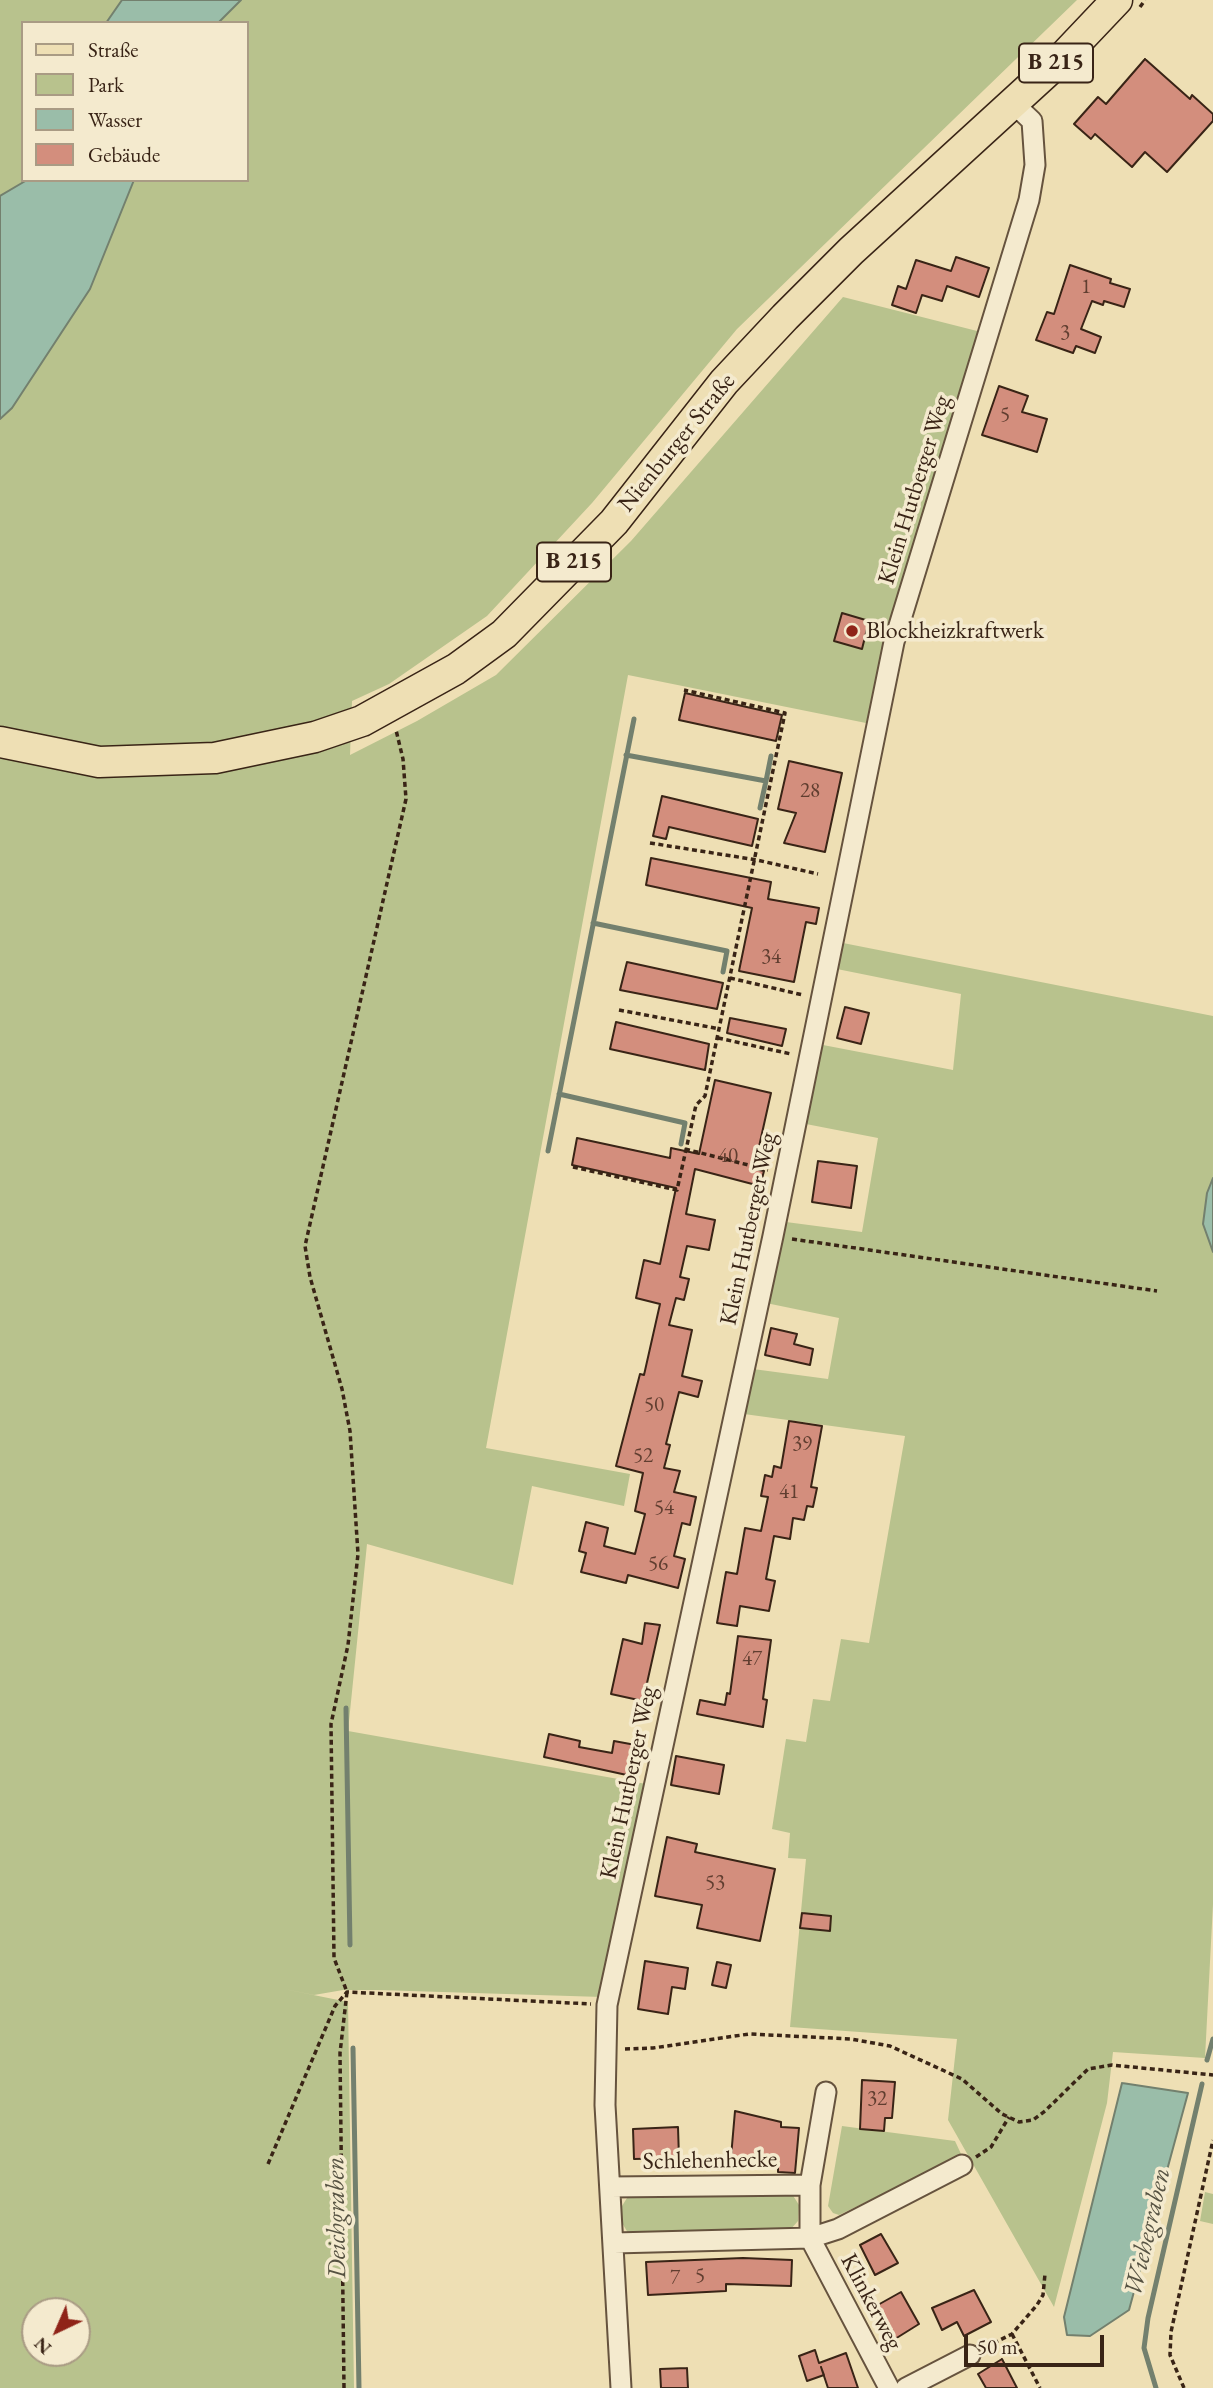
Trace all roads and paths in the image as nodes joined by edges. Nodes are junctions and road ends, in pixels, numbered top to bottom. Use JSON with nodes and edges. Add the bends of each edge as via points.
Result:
{"nodes":[{"id":1,"x":1117,"y":0,"type":"edge"},
{"id":2,"x":1013,"y":103,"type":"junction"},
{"id":3,"x":684,"y":690,"type":"dead end"},
{"id":4,"x":394,"y":724,"type":"dead end"},
{"id":5,"x":0,"y":741,"type":"edge"},
{"id":6,"x":650,"y":844,"type":"dead end"},
{"id":7,"x":757,"y":860,"type":"junction"},
{"id":8,"x":818,"y":874,"type":"dead end"},
{"id":9,"x":730,"y":978,"type":"junction"},
{"id":10,"x":821,"y":999,"type":"junction"},
{"id":11,"x":619,"y":1010,"type":"dead end"},
{"id":12,"x":720,"y":1029,"type":"junction"},
{"id":13,"x":718,"y":1038,"type":"junction"},
{"id":14,"x":809,"y":1059,"type":"junction"},
{"id":15,"x":685,"y":1149,"type":"junction"},
{"id":16,"x":573,"y":1167,"type":"dead end"},
{"id":17,"x":786,"y":1174,"type":"junction"},
{"id":18,"x":773,"y":1236,"type":"junction"},
{"id":19,"x":1157,"y":1291,"type":"dead end"},
{"id":20,"x":346,"y":1992,"type":"junction"},
{"id":21,"x":607,"y":2005,"type":"junction"},
{"id":22,"x":605,"y":2048,"type":"junction"},
{"id":23,"x":1213,"y":2075,"type":"edge"},
{"id":24,"x":826,"y":2092,"type":"dead end"},
{"id":25,"x":1009,"y":2117,"type":"junction"},
{"id":26,"x":1213,"y":2140,"type":"edge"},
{"id":27,"x":268,"y":2164,"type":"dead end"},
{"id":28,"x":962,"y":2165,"type":"joint"},
{"id":29,"x":810,"y":2185,"type":"junction"},
{"id":30,"x":610,"y":2187,"type":"junction"},
{"id":31,"x":810,"y":2238,"type":"junction"},
{"id":32,"x":614,"y":2243,"type":"junction"},
{"id":33,"x":1045,"y":2274,"type":"dead end"},
{"id":34,"x":1012,"y":2334,"type":"junction"},
{"id":35,"x":970,"y":2355,"type":"joint"},
{"id":36,"x":344,"y":2388,"type":"edge"},
{"id":37,"x":621,"y":2388,"type":"edge"},
{"id":38,"x":889,"y":2388,"type":"edge"},
{"id":39,"x":906,"y":2388,"type":"edge"},
{"id":40,"x":1040,"y":2388,"type":"edge"},
{"id":41,"x":1184,"y":2388,"type":"edge"}],
"edges":[{"from":1,"to":2,"type":"main road","name":"Nienburger Straße","number":"B 215"},
{"from":2,"to":5,"type":"main road","name":"Nienburger Straße","number":"B 215","via":[[785,317],[724,382],[614,522],[504,634],[456,669],[362,721],[315,737],[215,758],[99,762]]},
{"from":2,"to":10,"type":"street","name":"Klein Hutberger Weg","via":[[1032,121],[1035,165],[1029,200],[894,642]]},
{"from":3,"to":7,"type":"path","via":[[785,713]]},
{"from":4,"to":20,"type":"path","via":[[403,759],[405,799],[305,1246],[342,1389],[355,1476],[356,1596],[331,1724],[334,1958]]},
{"from":6,"to":7,"type":"path"},
{"from":7,"to":8,"type":"path"},
{"from":7,"to":9,"type":"path"},
{"from":9,"to":10,"type":"path"},
{"from":9,"to":12,"type":"path"},
{"from":10,"to":14,"type":"street","name":"Klein Hutberger Weg"},
{"from":11,"to":12,"type":"path"},
{"from":12,"to":13,"type":"path"},
{"from":13,"to":14,"type":"path"},
{"from":13,"to":15,"type":"path","via":[[705,1096],[696,1105]]},
{"from":14,"to":17,"type":"street","name":"Klein Hutberger Weg"},
{"from":15,"to":16,"type":"path","via":[[677,1191]]},
{"from":15,"to":17,"type":"path"},
{"from":17,"to":18,"type":"street","name":"Klein Hutberger Weg"},
{"from":18,"to":19,"type":"path"},
{"from":18,"to":21,"type":"street","name":"Klein Hutberger Weg"},
{"from":20,"to":21,"type":"path"},
{"from":20,"to":27,"type":"path","via":[[335,2006]]},
{"from":20,"to":36,"type":"path","via":[[340,2053]]},
{"from":21,"to":22,"type":"street","name":"Klein Hutberger Weg"},
{"from":22,"to":25,"type":"path","via":[[653,2049],[749,2034],[851,2039],[890,2046],[962,2079]]},
{"from":22,"to":30,"type":"street","name":"Klein Hutberger Weg"},
{"from":23,"to":25,"type":"path","via":[[1112,2065],[1088,2069],[1033,2120],[1019,2122]]},
{"from":24,"to":29,"type":"street","name":"Klinkerweg"},
{"from":25,"to":28,"type":"path","via":[[991,2147]]},
{"from":26,"to":41,"type":"path","via":[[1171,2332],[1170,2355]]},
{"from":28,"to":31,"type":"street","name":"Klinkerweg","via":[[838,2229]]},
{"from":29,"to":30,"type":"street","name":"Schlehenhecke"},
{"from":29,"to":31,"type":"street","name":"Klinkerweg"},
{"from":30,"to":32,"type":"street","name":"Klein Hutberger Weg"},
{"from":31,"to":32,"type":"street"},
{"from":31,"to":38,"type":"street","name":"Klinkerweg"},
{"from":32,"to":37,"type":"street","name":"Klein Hutberger Weg"},
{"from":33,"to":34,"type":"path","via":[[1043,2295]]},
{"from":34,"to":35,"type":"path"},
{"from":34,"to":40,"type":"path"},
{"from":35,"to":39,"type":"street"}]}
